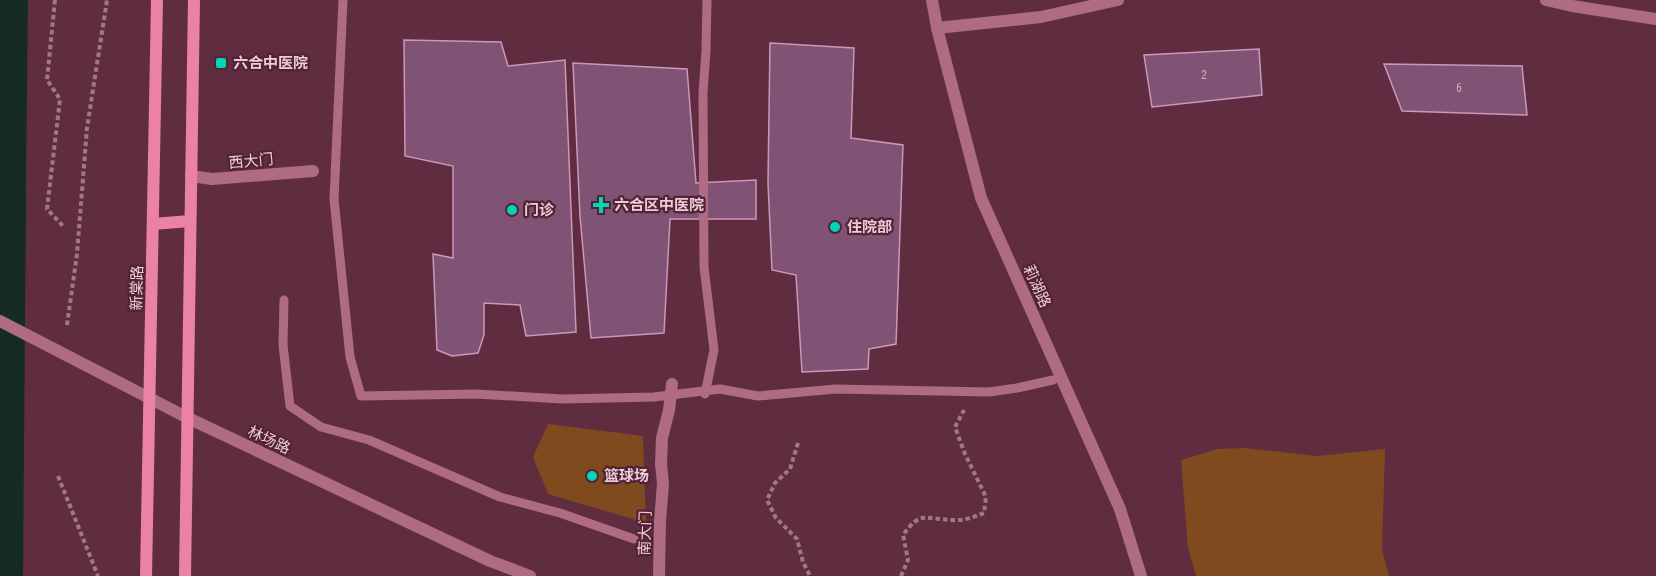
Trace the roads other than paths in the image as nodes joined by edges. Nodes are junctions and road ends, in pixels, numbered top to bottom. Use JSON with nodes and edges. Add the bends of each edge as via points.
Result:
{"nodes":[{"id":1,"x":157,"y":0,"type":"edge"},
{"id":2,"x":194,"y":0,"type":"edge"},
{"id":3,"x":343,"y":0,"type":"edge"},
{"id":4,"x":707,"y":0,"type":"edge"},
{"id":5,"x":932,"y":0,"type":"edge"},
{"id":6,"x":1118,"y":0,"type":"edge"},
{"id":7,"x":1546,"y":0,"type":"edge"},
{"id":8,"x":1656,"y":19,"type":"edge"},
{"id":9,"x":937,"y":27,"type":"junction"},
{"id":10,"x":313,"y":171,"type":"dead end"},
{"id":11,"x":191,"y":176,"type":"junction"},
{"id":12,"x":190,"y":221,"type":"junction"},
{"id":13,"x":153,"y":224,"type":"junction"},
{"id":14,"x":284,"y":300,"type":"dead end"},
{"id":15,"x":0,"y":321,"type":"edge"},
{"id":16,"x":1053,"y":380,"type":"dead end"},
{"id":17,"x":672,"y":384,"type":"dead end"},
{"id":18,"x":705,"y":394,"type":"dead end"},
{"id":19,"x":150,"y":398,"type":"junction"},
{"id":20,"x":188,"y":418,"type":"junction"},
{"id":21,"x":634,"y":539,"type":"dead end"},
{"id":22,"x":146,"y":576,"type":"edge"},
{"id":23,"x":185,"y":576,"type":"edge"},
{"id":24,"x":530,"y":576,"type":"edge"},
{"id":25,"x":659,"y":576,"type":"edge"},
{"id":26,"x":1141,"y":576,"type":"edge"}],
"edges":[{"from":1,"to":13,"type":"main road","name":"新棠路"},
{"from":2,"to":11,"type":"main road"},
{"from":3,"to":16,"type":"lane","via":[[334,199],[350,357],[361,396],[476,394],[562,399],[654,397],[720,389],[758,396],[836,389],[989,392]]},
{"from":4,"to":18,"type":"lane","via":[[704,267],[714,350]]},
{"from":5,"to":9,"type":"street","name":"莉湖路"},
{"from":6,"to":9,"type":"street","via":[[1041,17]]},
{"from":7,"to":8,"type":"street"},
{"from":9,"to":26,"type":"street","name":"莉湖路","via":[[981,198],[1120,508]]},
{"from":10,"to":11,"type":"street","name":"西大门","via":[[212,179]]},
{"from":11,"to":12,"type":"main road"},
{"from":12,"to":13,"type":"main road"},
{"from":12,"to":20,"type":"main road"},
{"from":13,"to":19,"type":"main road","name":"新棠路"},
{"from":14,"to":21,"type":"lane","via":[[283,345],[290,406],[321,427],[369,440],[500,497]]},
{"from":15,"to":19,"type":"street","name":"林场路"},
{"from":17,"to":25,"type":"street","name":"南大门","via":[[662,438]]},
{"from":19,"to":20,"type":"street","name":"林场路"},
{"from":19,"to":22,"type":"main road","name":"新棠路"},
{"from":20,"to":23,"type":"main road"},
{"from":20,"to":24,"type":"street","name":"林场路","via":[[490,561]]}]}
